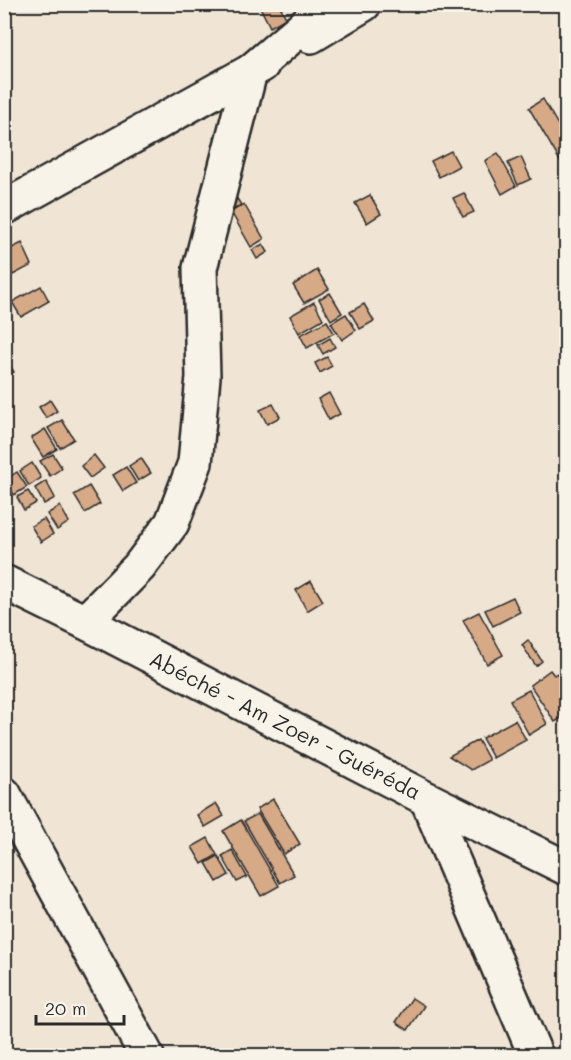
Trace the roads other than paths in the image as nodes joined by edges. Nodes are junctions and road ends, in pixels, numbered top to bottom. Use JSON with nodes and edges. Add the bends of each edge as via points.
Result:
{"nodes":[{"id":1,"x":329,"y":4,"type":"edge"},
{"id":2,"x":364,"y":4,"type":"edge"},
{"id":3,"x":250,"y":72,"type":"junction"},
{"id":4,"x":4,"y":208,"type":"edge"},
{"id":5,"x":4,"y":582,"type":"edge"},
{"id":6,"x":85,"y":622,"type":"junction"},
{"id":7,"x":4,"y":794,"type":"edge"},
{"id":8,"x":427,"y":799,"type":"junction"},
{"id":9,"x":567,"y":868,"type":"edge"},
{"id":10,"x":147,"y":1056,"type":"edge"},
{"id":11,"x":536,"y":1056,"type":"edge"}],
"edges":[{"from":1,"to":3,"type":"street"},
{"from":2,"to":3,"type":"street"},
{"from":3,"to":4,"type":"street"},
{"from":3,"to":6,"type":"street","via":[[200,268],[203,376],[195,463],[172,523],[140,567]]},
{"from":5,"to":6,"type":"street","name":"Abéché - Am Zoer - Guéréda"},
{"from":6,"to":8,"type":"street","name":"Abéché - Am Zoer - Guéréda"},
{"from":7,"to":10,"type":"street"},
{"from":8,"to":9,"type":"street","name":"Abéché - Am Zoer - Guéréda"},
{"from":8,"to":11,"type":"street"}]}
